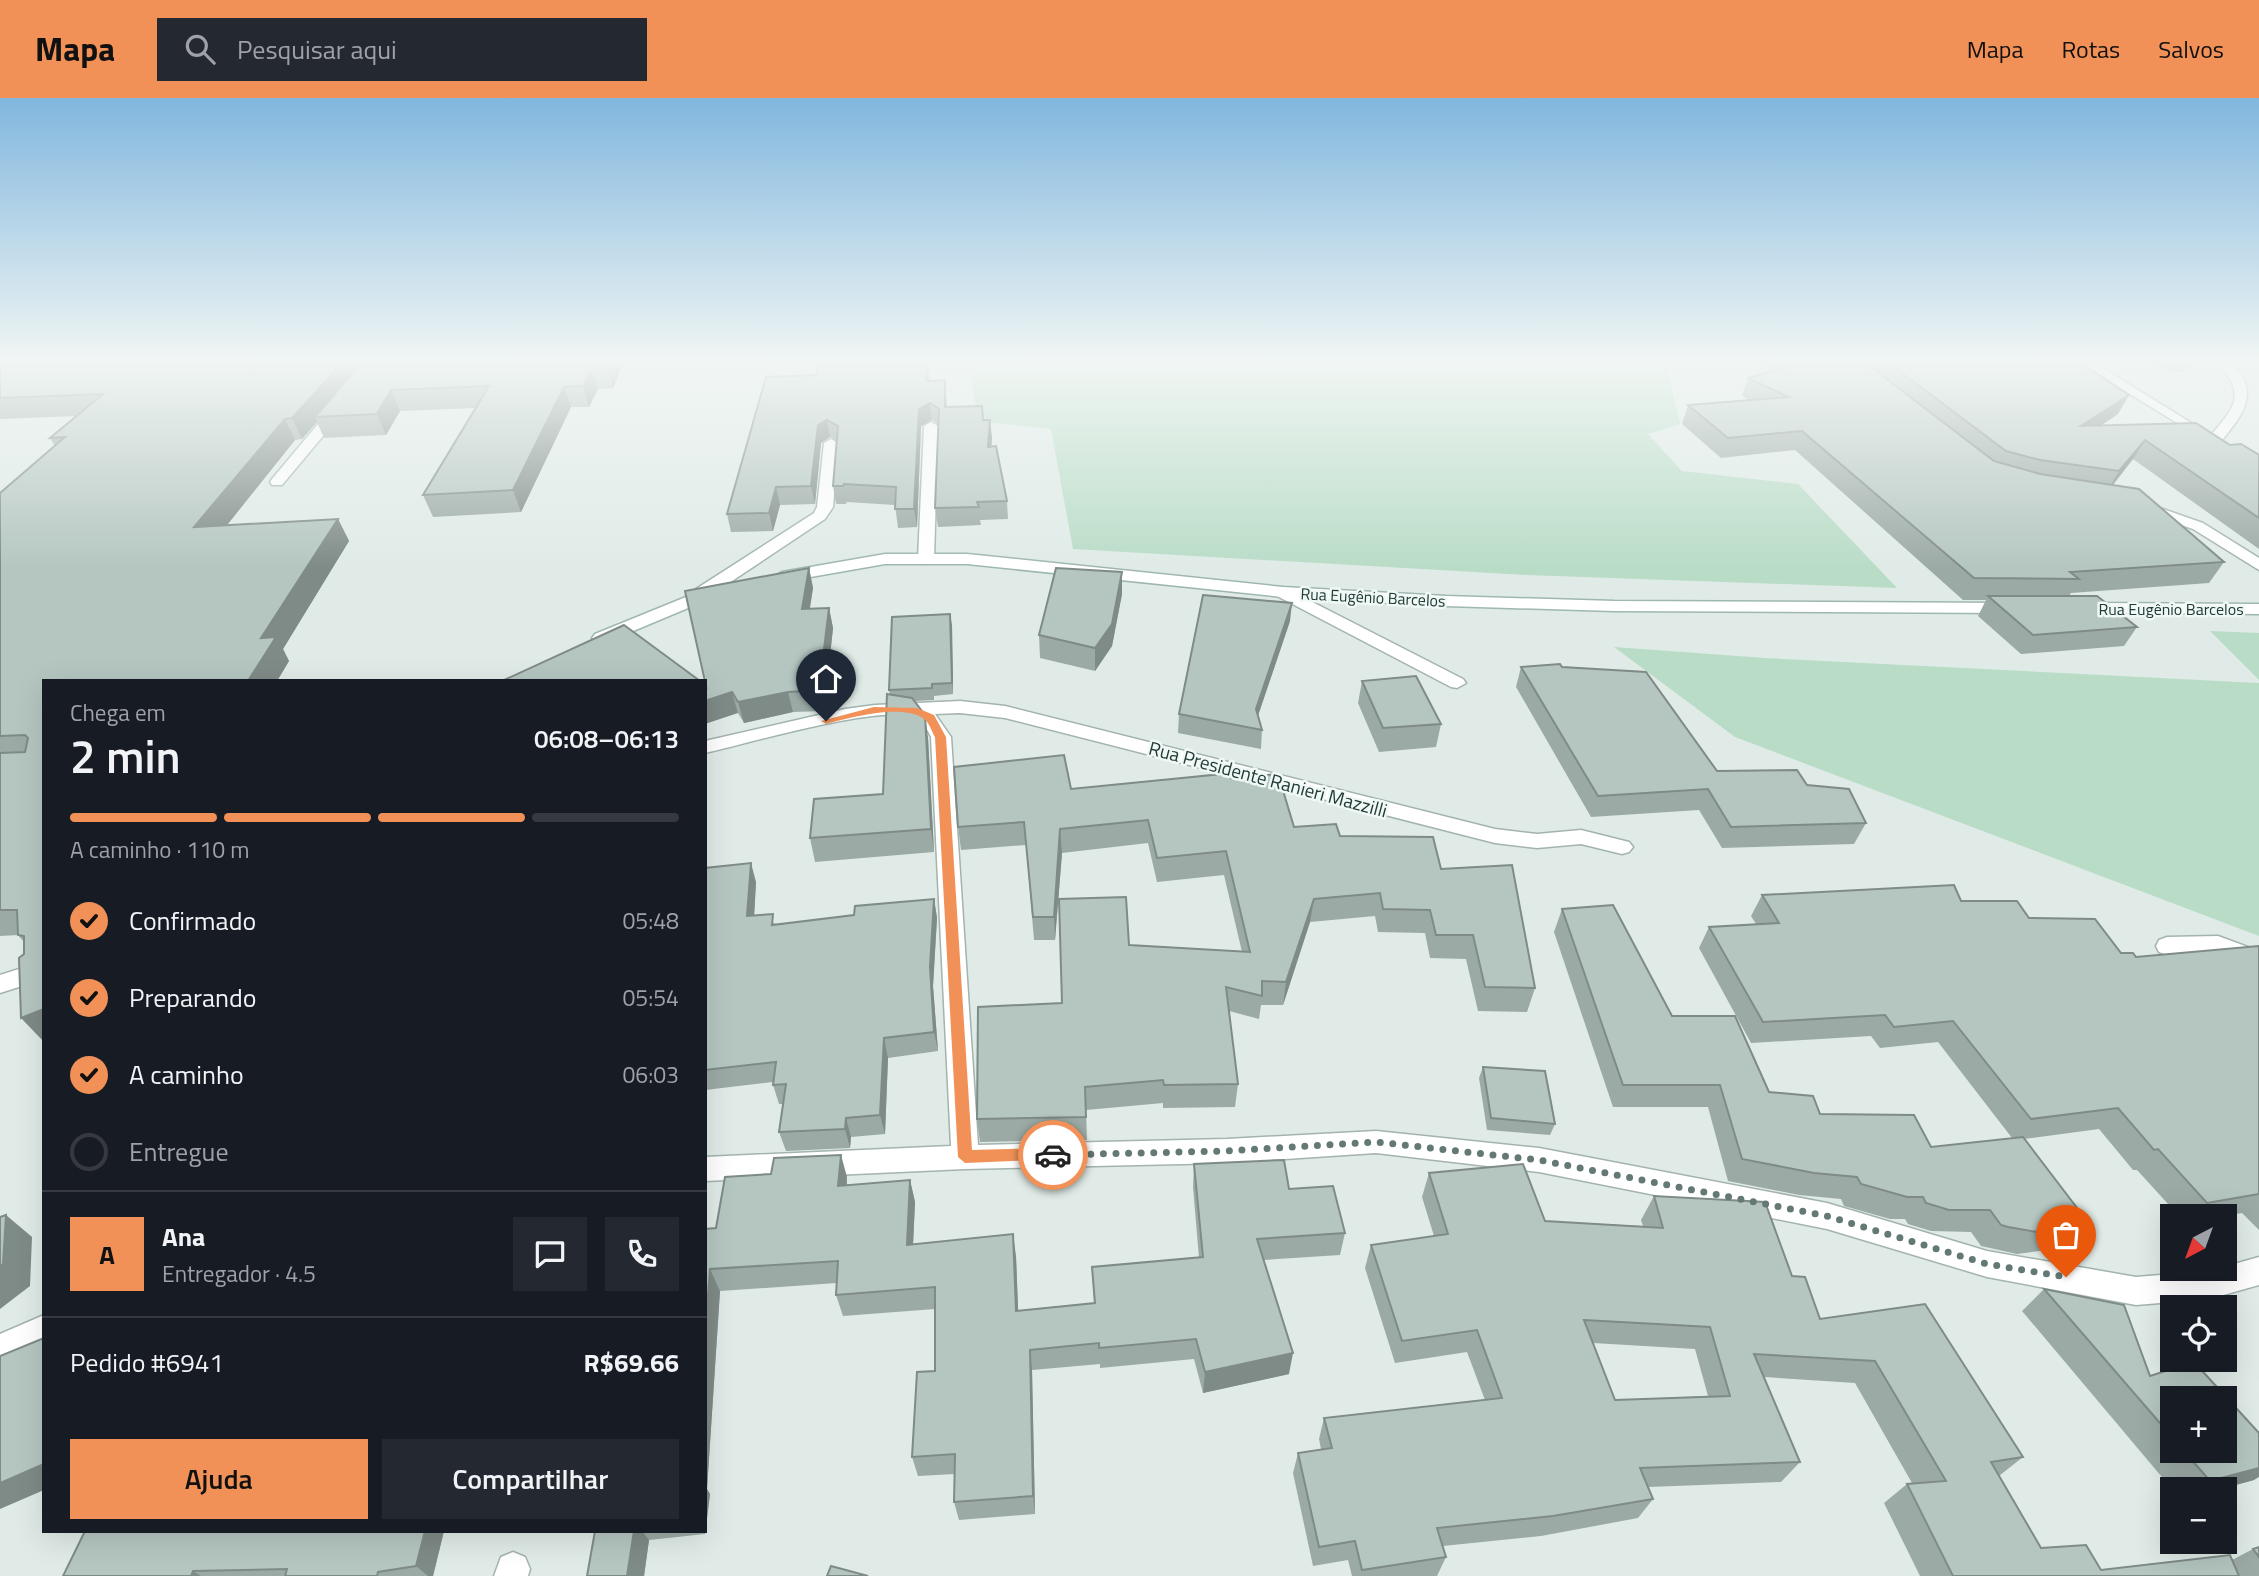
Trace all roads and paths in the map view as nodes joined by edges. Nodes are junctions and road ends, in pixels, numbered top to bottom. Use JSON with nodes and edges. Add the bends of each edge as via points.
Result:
{"nodes":[{"id":1,"x":321,"y":430,"type":"edge"},
{"id":2,"x":931,"y":430,"type":"edge"},
{"id":3,"x":2194,"y":430,"type":"edge"},
{"id":4,"x":2227,"y":430,"type":"edge"},
{"id":5,"x":831,"y":443,"type":"edge"},
{"id":6,"x":277,"y":482,"type":"dead end"},
{"id":7,"x":2123,"y":503,"type":"edge"},
{"id":8,"x":926,"y":559,"type":"junction"},
{"id":9,"x":2259,"y":565,"type":"edge"},
{"id":10,"x":1283,"y":592,"type":"junction"},
{"id":11,"x":702,"y":593,"type":"junction"},
{"id":12,"x":2027,"y":608,"type":"edge"},
{"id":13,"x":2068,"y":608,"type":"edge"},
{"id":14,"x":2259,"y":610,"type":"edge"},
{"id":15,"x":589,"y":644,"type":"edge"},
{"id":16,"x":1457,"y":683,"type":"dead end"},
{"id":17,"x":914,"y":710,"type":"junction"},
{"id":18,"x":707,"y":747,"type":"edge"},
{"id":19,"x":1622,"y":847,"type":"dead end"},
{"id":20,"x":2167,"y":946,"type":"dead end"},
{"id":21,"x":2259,"y":960,"type":"edge"},
{"id":22,"x":42,"y":971,"type":"edge"},
{"id":23,"x":0,"y":984,"type":"edge"},
{"id":24,"x":965,"y":1157,"type":"junction"},
{"id":25,"x":707,"y":1170,"type":"edge"},
{"id":26,"x":2259,"y":1272,"type":"edge"},
{"id":27,"x":42,"y":1330,"type":"edge"},
{"id":28,"x":0,"y":1349,"type":"edge"}],
"edges":[{"from":1,"to":6,"type":"street"},
{"from":2,"to":8,"type":"street"},
{"from":3,"to":4,"type":"street","via":[[2219,445]]},
{"from":5,"to":11,"type":"street","via":[[825,507],[820,516]]},
{"from":7,"to":9,"type":"street","via":[[2199,526]]},
{"from":8,"to":10,"type":"street","name":"Rua Eugênio Barcelos","via":[[1013,563]]},
{"from":8,"to":11,"type":"street","name":"Rua Eugênio Barcelos","via":[[885,559]]},
{"from":10,"to":12,"type":"street","name":"Rua Eugênio Barcelos","via":[[1614,606]]},
{"from":10,"to":16,"type":"street"},
{"from":11,"to":15,"type":"street","name":"Rua Eugênio Barcelos"},
{"from":13,"to":14,"type":"street","name":"Rua Eugênio Barcelos"},
{"from":17,"to":18,"type":"street","name":"Rua Presidente Ranieri Mazzilli","via":[[874,710]]},
{"from":17,"to":19,"type":"street","name":"Rua Presidente Ranieri Mazzilli","via":[[960,707],[1005,712],[1495,836],[1537,841],[1581,837]]},
{"from":17,"to":24,"type":"street","via":[[930,718],[941,737]]},
{"from":20,"to":21,"type":"street","via":[[2218,945]]},
{"from":22,"to":23,"type":"street"},
{"from":24,"to":25,"type":"street"},
{"from":24,"to":26,"type":"street","via":[[1227,1151],[1376,1142],[1539,1160],[1827,1216],[1987,1264],[2136,1291],[2209,1285]]},
{"from":27,"to":28,"type":"street"}]}
